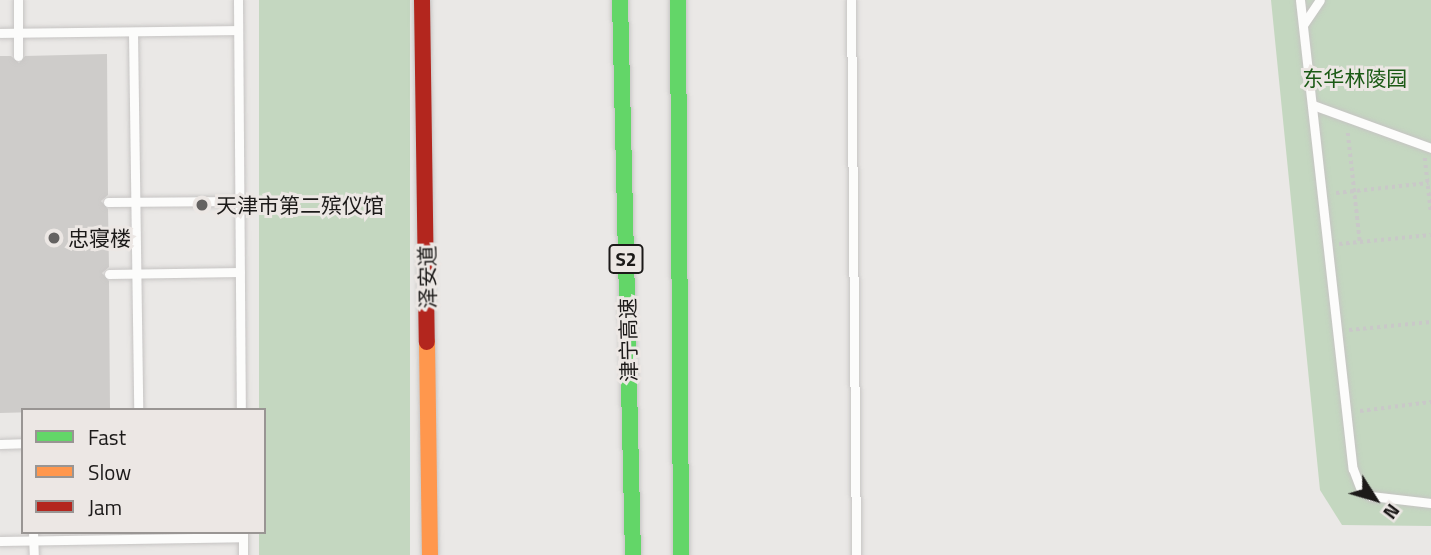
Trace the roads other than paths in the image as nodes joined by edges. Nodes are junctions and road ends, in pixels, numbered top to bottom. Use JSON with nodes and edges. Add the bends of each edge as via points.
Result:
{"nodes":[{"id":1,"x":18,"y":0,"type":"edge"},
{"id":2,"x":238,"y":0,"type":"edge"},
{"id":3,"x":422,"y":0,"type":"edge"},
{"id":4,"x":614,"y":0,"type":"edge"},
{"id":5,"x":620,"y":0,"type":"edge"},
{"id":6,"x":678,"y":0,"type":"edge"},
{"id":7,"x":851,"y":0,"type":"edge"},
{"id":8,"x":1300,"y":0,"type":"edge"},
{"id":9,"x":1320,"y":0,"type":"edge"},
{"id":10,"x":1303,"y":25,"type":"junction"},
{"id":11,"x":238,"y":30,"type":"junction"},
{"id":12,"x":133,"y":32,"type":"junction"},
{"id":13,"x":0,"y":33,"type":"edge"},
{"id":14,"x":17,"y":33,"type":"junction"},
{"id":15,"x":621,"y":53,"type":"junction"},
{"id":16,"x":18,"y":56,"type":"dead end"},
{"id":17,"x":1313,"y":105,"type":"junction"},
{"id":18,"x":1427,"y":147,"type":"edge"},
{"id":19,"x":239,"y":201,"type":"junction"},
{"id":20,"x":108,"y":202,"type":"dead end"},
{"id":21,"x":135,"y":202,"type":"junction"},
{"id":22,"x":240,"y":272,"type":"junction"},
{"id":23,"x":109,"y":274,"type":"dead end"},
{"id":24,"x":136,"y":274,"type":"junction"},
{"id":25,"x":138,"y":408,"type":"edge"},
{"id":26,"x":241,"y":408,"type":"edge"},
{"id":27,"x":21,"y":443,"type":"edge"},
{"id":28,"x":0,"y":444,"type":"edge"},
{"id":29,"x":1431,"y":503,"type":"edge"},
{"id":30,"x":243,"y":534,"type":"edge"},
{"id":31,"x":34,"y":536,"type":"edge"},
{"id":32,"x":0,"y":541,"type":"edge"},
{"id":33,"x":34,"y":555,"type":"edge"},
{"id":34,"x":243,"y":555,"type":"edge"},
{"id":35,"x":430,"y":555,"type":"edge"},
{"id":36,"x":632,"y":555,"type":"edge"},
{"id":37,"x":681,"y":555,"type":"edge"},
{"id":38,"x":856,"y":555,"type":"edge"}],
"edges":[{"from":1,"to":14,"type":"lane"},
{"from":2,"to":11,"type":"lane"},
{"from":3,"to":35,"type":"main road","name":"泽安道"},
{"from":4,"to":15,"type":"main road"},
{"from":5,"to":15,"type":"main road","name":"津宁高速","number":"S2"},
{"from":6,"to":37,"type":"main road"},
{"from":7,"to":38,"type":"lane"},
{"from":8,"to":10,"type":"lane"},
{"from":9,"to":10,"type":"lane"},
{"from":10,"to":17,"type":"lane"},
{"from":11,"to":12,"type":"lane"},
{"from":11,"to":19,"type":"lane"},
{"from":12,"to":14,"type":"lane"},
{"from":12,"to":21,"type":"lane"},
{"from":13,"to":14,"type":"lane"},
{"from":14,"to":16,"type":"lane"},
{"from":15,"to":36,"type":"main road","name":"津宁高速","number":"S2"},
{"from":17,"to":18,"type":"lane"},
{"from":17,"to":29,"type":"lane","via":[[1353,469],[1361,490],[1385,500]]},
{"from":19,"to":21,"type":"lane"},
{"from":19,"to":22,"type":"lane"},
{"from":20,"to":21,"type":"lane"},
{"from":21,"to":24,"type":"lane"},
{"from":22,"to":24,"type":"lane"},
{"from":22,"to":26,"type":"lane"},
{"from":23,"to":24,"type":"lane"},
{"from":24,"to":25,"type":"lane"},
{"from":27,"to":28,"type":"lane"},
{"from":30,"to":31,"type":"lane"},
{"from":30,"to":34,"type":"lane"},
{"from":31,"to":32,"type":"lane"},
{"from":31,"to":33,"type":"lane"}]}
